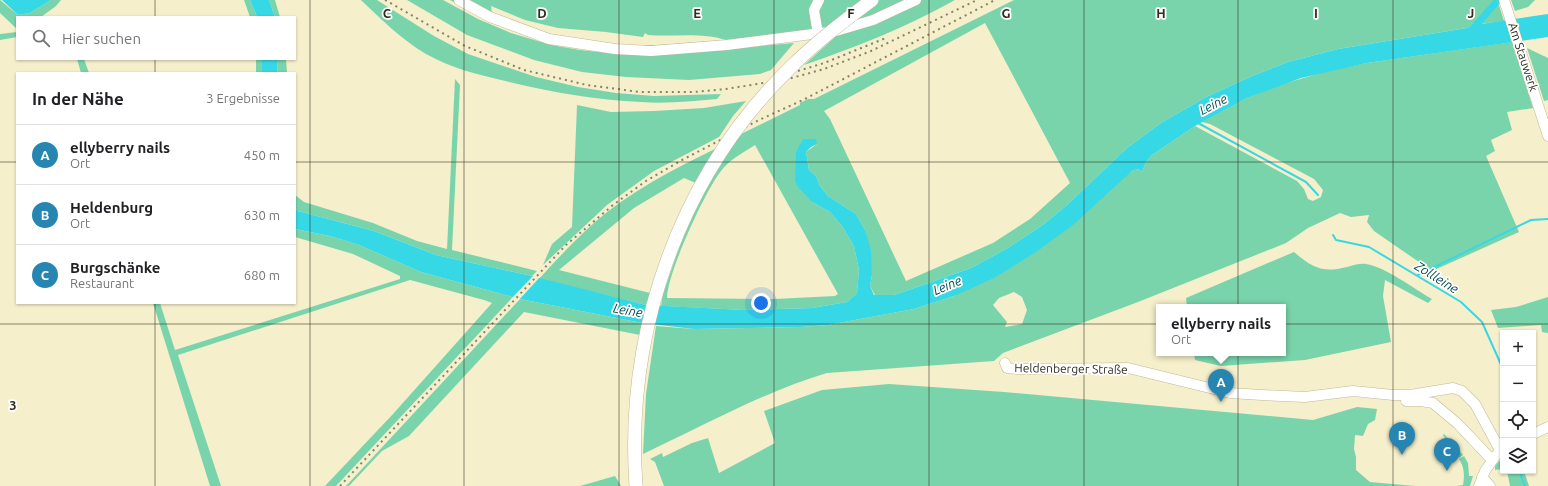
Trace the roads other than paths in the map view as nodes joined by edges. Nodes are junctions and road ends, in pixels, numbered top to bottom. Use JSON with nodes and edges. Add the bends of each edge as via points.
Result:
{"nodes":[{"id":1,"x":458,"y":0,"type":"edge"},
{"id":2,"x":819,"y":0,"type":"edge"},
{"id":3,"x":872,"y":0,"type":"edge"},
{"id":4,"x":916,"y":0,"type":"edge"},
{"id":5,"x":1504,"y":0,"type":"edge"},
{"id":6,"x":818,"y":34,"type":"junction"},
{"id":7,"x":1548,"y":136,"type":"edge"},
{"id":8,"x":1006,"y":363,"type":"dead end"},
{"id":9,"x":1353,"y":391,"type":"junction"},
{"id":10,"x":1548,"y":427,"type":"edge"},
{"id":11,"x":1536,"y":433,"type":"edge"},
{"id":12,"x":1500,"y":447,"type":"edge"},
{"id":13,"x":1500,"y":450,"type":"edge"},
{"id":14,"x":1492,"y":460,"type":"junction"},
{"id":15,"x":1481,"y":481,"type":"edge"},
{"id":16,"x":636,"y":486,"type":"edge"},
{"id":17,"x":1490,"y":486,"type":"edge"}],
"edges":[{"from":1,"to":6,"type":"street","via":[[490,17],[549,38],[615,49],[651,51],[692,48]]},
{"from":2,"to":6,"type":"street","via":[[814,10]]},
{"from":3,"to":16,"type":"main road","bridge":true,"via":[[806,52],[766,92],[725,145],[691,203],[665,264],[645,336],[638,374],[635,420]]},
{"from":4,"to":6,"type":"street","via":[[860,24]]},
{"from":5,"to":7,"type":"street","name":"Am Stauwerk"},
{"from":8,"to":9,"type":"street","name":"Heldenberger Straße","via":[[1007,368],[1018,369],[1128,368],[1230,393],[1305,397]]},
{"from":9,"to":12,"type":"street","via":[[1410,395],[1453,388],[1462,391],[1475,404]]},
{"from":9,"to":14,"type":"street","via":[[1354,396],[1360,398],[1433,403],[1458,424]]},
{"from":10,"to":11,"type":"street"},
{"from":13,"to":14,"type":"street"},
{"from":14,"to":15,"type":"street"},
{"from":15,"to":17,"type":"street"}]}
